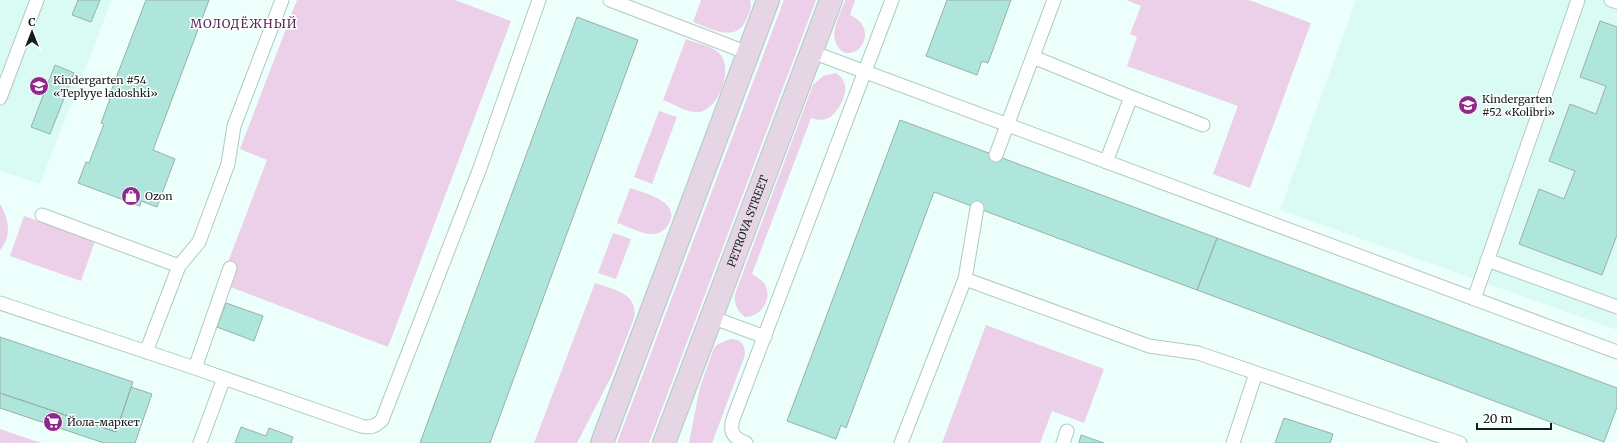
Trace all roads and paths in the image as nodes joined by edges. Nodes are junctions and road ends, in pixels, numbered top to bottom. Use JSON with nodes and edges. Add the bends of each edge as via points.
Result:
{"nodes":[{"id":1,"x":37,"y":0,"type":"edge"},
{"id":2,"x":282,"y":0,"type":"edge"},
{"id":3,"x":539,"y":0,"type":"edge"},
{"id":4,"x":610,"y":0,"type":"edge"},
{"id":5,"x":768,"y":0,"type":"edge"},
{"id":6,"x":831,"y":0,"type":"edge"},
{"id":7,"x":892,"y":0,"type":"edge"},
{"id":8,"x":1054,"y":0,"type":"edge"},
{"id":9,"x":1578,"y":0,"type":"edge"},
{"id":10,"x":1611,"y":0,"type":"edge"},
{"id":11,"x":1617,"y":2,"type":"edge"},
{"id":12,"x":812,"y":52,"type":"junction"},
{"id":13,"x":748,"y":54,"type":"junction"},
{"id":14,"x":1033,"y":57,"type":"junction"},
{"id":15,"x":866,"y":72,"type":"junction"},
{"id":16,"x":1131,"y":97,"type":"junction"},
{"id":17,"x":0,"y":98,"type":"edge"},
{"id":18,"x":1008,"y":124,"type":"junction"},
{"id":19,"x":1203,"y":125,"type":"dead end"},
{"id":20,"x":996,"y":155,"type":"dead end"},
{"id":21,"x":1106,"y":162,"type":"junction"},
{"id":22,"x":977,"y":208,"type":"dead end"},
{"id":23,"x":42,"y":215,"type":"dead end"},
{"id":24,"x":1488,"y":260,"type":"junction"},
{"id":25,"x":179,"y":266,"type":"junction"},
{"id":26,"x":230,"y":268,"type":"dead end"},
{"id":27,"x":965,"y":279,"type":"junction"},
{"id":28,"x":1474,"y":299,"type":"junction"},
{"id":29,"x":0,"y":303,"type":"edge"},
{"id":30,"x":1617,"y":307,"type":"edge"},
{"id":31,"x":711,"y":317,"type":"junction"},
{"id":32,"x":765,"y":337,"type":"junction"},
{"id":33,"x":146,"y":352,"type":"junction"},
{"id":34,"x":1617,"y":352,"type":"edge"},
{"id":35,"x":195,"y":368,"type":"junction"},
{"id":36,"x":1256,"y":373,"type":"junction"},
{"id":37,"x":224,"y":378,"type":"junction"},
{"id":38,"x":200,"y":443,"type":"edge"},
{"id":39,"x":602,"y":443,"type":"edge"},
{"id":40,"x":664,"y":443,"type":"edge"},
{"id":41,"x":746,"y":443,"type":"edge"},
{"id":42,"x":901,"y":443,"type":"edge"},
{"id":43,"x":1233,"y":443,"type":"edge"},
{"id":44,"x":1460,"y":443,"type":"edge"}],
"edges":[{"from":1,"to":17,"type":"lane"},
{"from":2,"to":25,"type":"lane","via":[[234,126],[228,164],[199,242]]},
{"from":3,"to":37,"type":"lane","via":[[480,168],[382,420],[372,427],[361,426]]},
{"from":4,"to":13,"type":"lane"},
{"from":5,"to":13,"type":"main road"},
{"from":6,"to":12,"type":"main road","name":"PETROVA STREET"},
{"from":7,"to":15,"type":"lane"},
{"from":8,"to":14,"type":"lane"},
{"from":9,"to":24,"type":"lane"},
{"from":10,"to":11,"type":"lane"},
{"from":12,"to":15,"type":"lane"},
{"from":12,"to":31,"type":"main road","name":"PETROVA STREET"},
{"from":13,"to":39,"type":"main road"},
{"from":14,"to":16,"type":"lane"},
{"from":14,"to":18,"type":"lane"},
{"from":15,"to":18,"type":"lane"},
{"from":15,"to":32,"type":"lane"},
{"from":16,"to":19,"type":"lane"},
{"from":16,"to":21,"type":"lane"},
{"from":18,"to":20,"type":"lane"},
{"from":18,"to":21,"type":"lane"},
{"from":21,"to":28,"type":"lane"},
{"from":22,"to":27,"type":"lane"},
{"from":23,"to":25,"type":"lane"},
{"from":24,"to":28,"type":"lane"},
{"from":24,"to":30,"type":"lane"},
{"from":25,"to":33,"type":"lane"},
{"from":26,"to":35,"type":"lane"},
{"from":27,"to":36,"type":"lane","via":[[1148,346],[1198,353]]},
{"from":27,"to":42,"type":"lane"},
{"from":28,"to":34,"type":"lane"},
{"from":29,"to":33,"type":"lane"},
{"from":31,"to":32,"type":"lane"},
{"from":31,"to":40,"type":"main road","name":"PETROVA STREET"},
{"from":32,"to":41,"type":"lane","via":[[731,426],[732,434]]},
{"from":33,"to":35,"type":"lane"},
{"from":35,"to":37,"type":"lane"},
{"from":36,"to":43,"type":"lane"},
{"from":36,"to":44,"type":"lane"},
{"from":37,"to":38,"type":"lane"}]}
